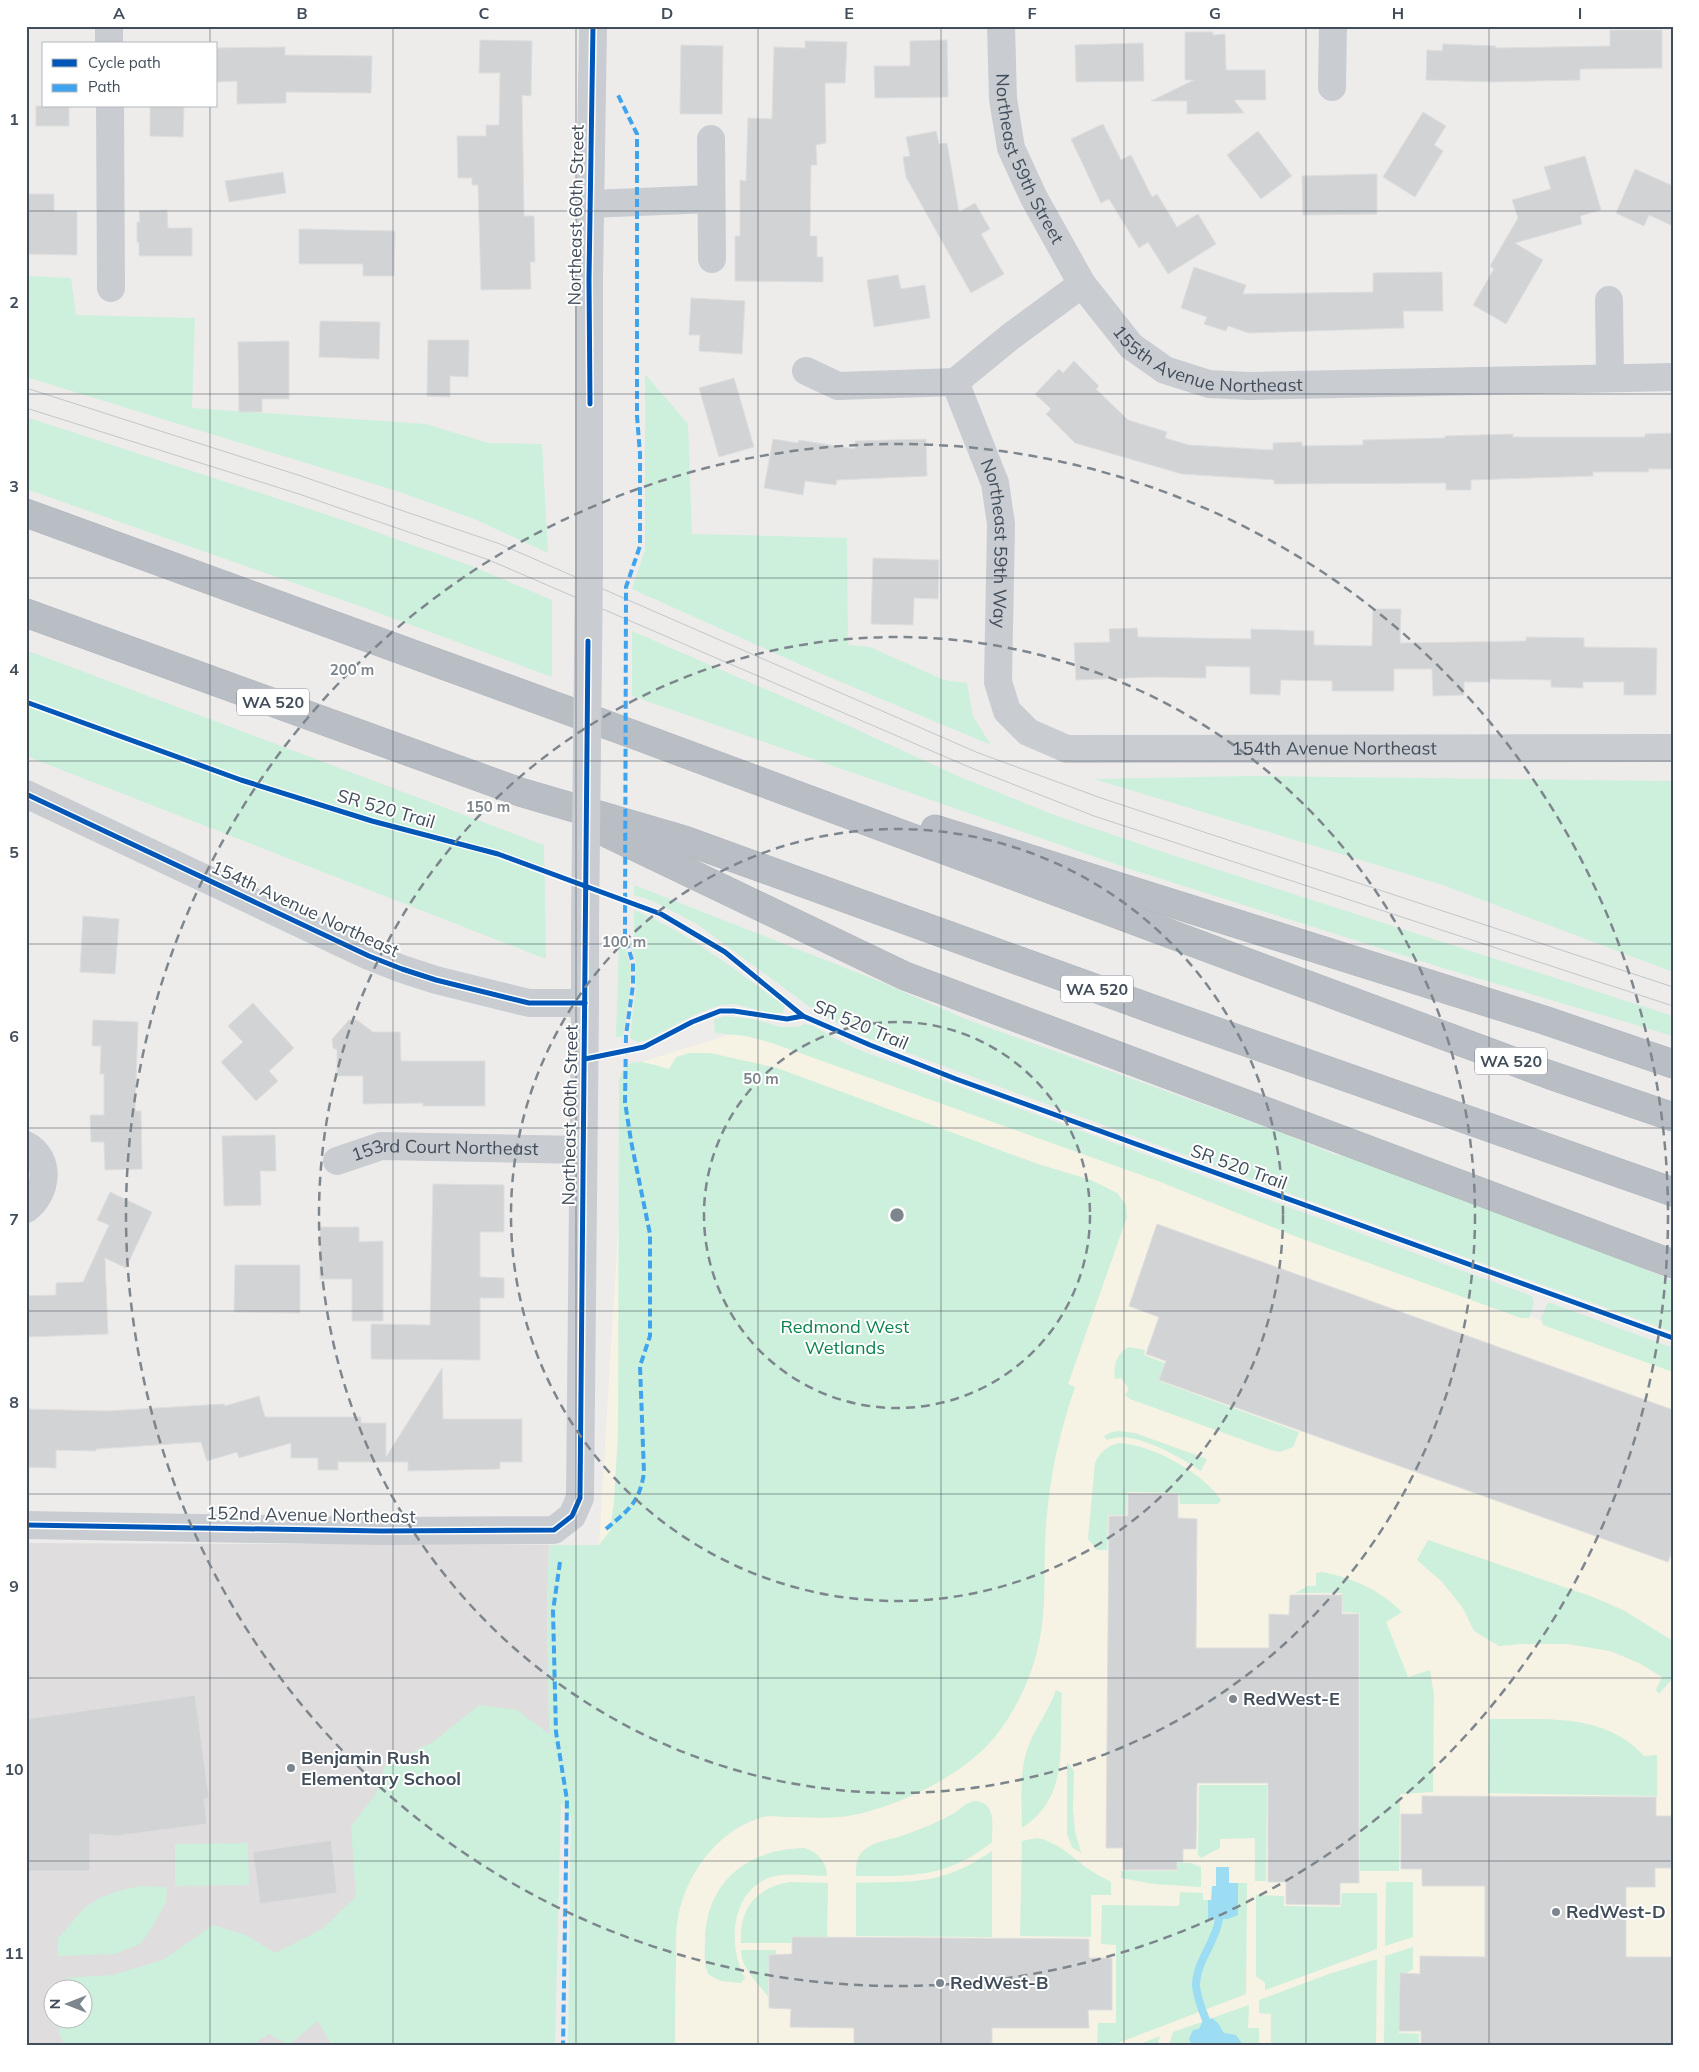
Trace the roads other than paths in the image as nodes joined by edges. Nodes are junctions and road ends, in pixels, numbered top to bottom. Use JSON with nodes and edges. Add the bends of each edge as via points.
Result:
{"nodes":[{"id":1,"x":109,"y":26,"type":"edge"},
{"id":2,"x":593,"y":26,"type":"edge"},
{"id":3,"x":1001,"y":26,"type":"edge"},
{"id":4,"x":1333,"y":26,"type":"edge"},
{"id":5,"x":109,"y":42,"type":"edge"},
{"id":6,"x":1332,"y":87,"type":"dead end"},
{"id":7,"x":110,"y":108,"type":"edge"},
{"id":8,"x":711,"y":139,"type":"dead end"},
{"id":9,"x":711,"y":199,"type":"junction"},
{"id":10,"x":590,"y":204,"type":"junction"},
{"id":11,"x":712,"y":259,"type":"dead end"},
{"id":12,"x":1082,"y":284,"type":"junction"},
{"id":13,"x":111,"y":288,"type":"dead end"},
{"id":14,"x":1609,"y":300,"type":"dead end"},
{"id":15,"x":806,"y":371,"type":"dead end"},
{"id":16,"x":1673,"y":377,"type":"edge"},
{"id":17,"x":1610,"y":378,"type":"junction"},
{"id":18,"x":955,"y":382,"type":"junction"},
{"id":19,"x":26,"y":513,"type":"edge"},
{"id":20,"x":26,"y":613,"type":"edge"},
{"id":21,"x":1007,"y":710,"type":"joint"},
{"id":22,"x":642,"y":738,"type":"junction"},
{"id":23,"x":1673,"y":748,"type":"edge"},
{"id":24,"x":520,"y":792,"type":"junction"},
{"id":25,"x":26,"y":794,"type":"edge"},
{"id":26,"x":585,"y":1003,"type":"junction"},
{"id":27,"x":1673,"y":1064,"type":"edge"},
{"id":28,"x":1673,"y":1117,"type":"edge"},
{"id":29,"x":26,"y":1145,"type":"edge"},
{"id":30,"x":583,"y":1150,"type":"junction"},
{"id":31,"x":337,"y":1161,"type":"dead end"},
{"id":32,"x":1673,"y":1192,"type":"edge"},
{"id":33,"x":26,"y":1209,"type":"edge"},
{"id":34,"x":1673,"y":1264,"type":"edge"},
{"id":35,"x":580,"y":1498,"type":"joint"},
{"id":36,"x":26,"y":1525,"type":"edge"}],
"edges":[{"from":1,"to":5,"type":"street"},
{"from":2,"to":10,"type":"street","name":"Northeast 60th Street"},
{"from":3,"to":12,"type":"street","name":"Northeast 59th Street","via":[[1003,99],[1011,148],[1034,198]]},
{"from":4,"to":6,"type":"street"},
{"from":7,"to":13,"type":"street"},
{"from":8,"to":9,"type":"street"},
{"from":9,"to":10,"type":"street"},
{"from":9,"to":11,"type":"street"},
{"from":10,"to":26,"type":"street","name":"Northeast 60th Street","bridge":true},
{"from":12,"to":17,"type":"street","name":"155th Avenue Northeast","via":[[1131,346],[1165,370],[1209,384]]},
{"from":12,"to":18,"type":"street"},
{"from":14,"to":17,"type":"street"},
{"from":15,"to":18,"type":"street","via":[[838,386]]},
{"from":16,"to":17,"type":"street","name":"155th Avenue Northeast"},
{"from":18,"to":21,"type":"street","name":"Northeast 59th Way","via":[[995,483],[1001,524],[998,682]]},
{"from":19,"to":22,"type":"highway","number":"WA 520"},
{"from":20,"to":24,"type":"highway","number":"WA 520"},
{"from":21,"to":23,"type":"street","name":"154th Avenue Northeast","via":[[1028,732],[1067,749]]},
{"from":22,"to":27,"type":"highway","via":[[1535,1017]]},
{"from":22,"to":28,"type":"highway","number":"WA 520","via":[[1550,1076]]},
{"from":24,"to":32,"type":"highway","number":"WA 520","via":[[684,840]]},
{"from":24,"to":34,"type":"highway","via":[[905,976]]},
{"from":25,"to":26,"type":"street","name":"154th Avenue Northeast","via":[[402,970],[529,1003]]},
{"from":26,"to":30,"type":"street","name":"Northeast 60th Street"},
{"from":29,"to":33,"type":"street","via":[[39,1158],[44,1169],[44,1182],[41,1194]]},
{"from":30,"to":31,"type":"street","name":"153rd Court Northeast","via":[[381,1146]]},
{"from":30,"to":35,"type":"street","name":"Northeast 60th Street"},
{"from":35,"to":36,"type":"street","name":"152nd Avenue Northeast","via":[[572,1516],[554,1530],[381,1531]]}]}
